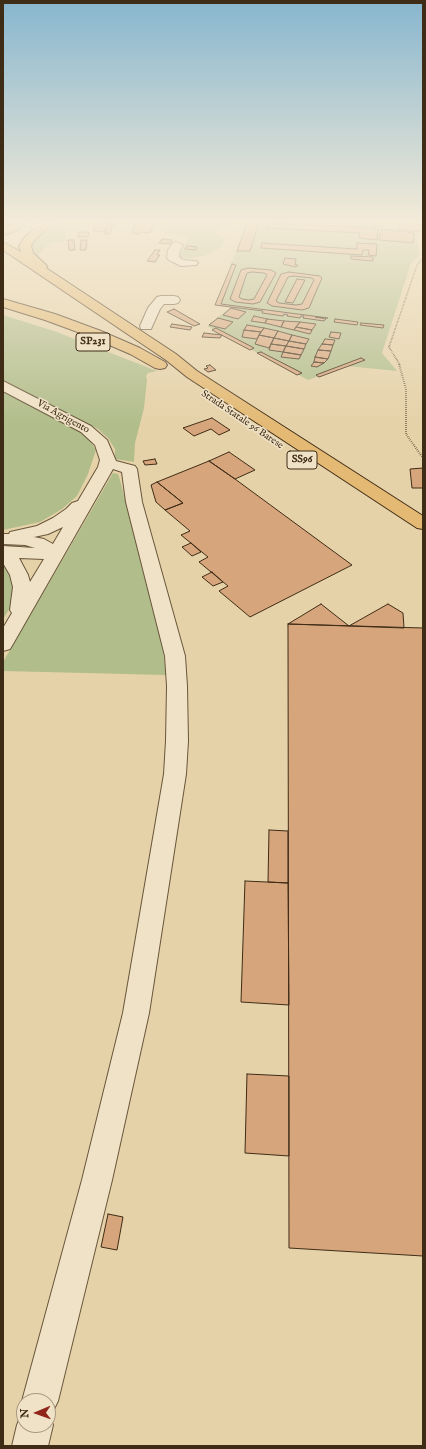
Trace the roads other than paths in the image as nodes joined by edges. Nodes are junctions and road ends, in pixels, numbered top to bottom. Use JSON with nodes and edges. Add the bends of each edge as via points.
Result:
{"nodes":[{"id":1,"x":72,"y":291,"type":"edge"},
{"id":2,"x":3,"y":298,"type":"edge"},
{"id":3,"x":174,"y":300,"type":"dead end"},
{"id":4,"x":3,"y":303,"type":"edge"},
{"id":5,"x":3,"y":310,"type":"edge"},
{"id":6,"x":146,"y":326,"type":"dead end"},
{"id":7,"x":179,"y":375,"type":"junction"},
{"id":8,"x":3,"y":385,"type":"edge"},
{"id":9,"x":107,"y":463,"type":"junction"},
{"id":10,"x":91,"y":492,"type":"junction"},
{"id":11,"x":423,"y":524,"type":"edge"},
{"id":12,"x":3,"y":538,"type":"edge"},
{"id":13,"x":423,"y":541,"type":"edge"},
{"id":14,"x":3,"y":552,"type":"edge"},
{"id":15,"x":56,"y":553,"type":"junction"},
{"id":16,"x":18,"y":619,"type":"junction"},
{"id":17,"x":3,"y":644,"type":"edge"},
{"id":18,"x":42,"y":1393,"type":"edge"},
{"id":19,"x":33,"y":1433,"type":"edge"},
{"id":20,"x":30,"y":1446,"type":"edge"}],
"edges":[{"from":1,"to":7,"type":"main road","number":"SS96","via":[[171,357]]},
{"from":2,"to":7,"type":"main road","number":"SS96","via":[[100,329],[141,348]]},
{"from":3,"to":6,"type":"street","via":[[162,300],[154,308]]},
{"from":4,"to":7,"type":"main road","number":"SS96","via":[[96,334]]},
{"from":5,"to":7,"type":"main road","number":"SP231"},
{"from":7,"to":11,"type":"main road","name":"Strada Statale 96 Barese","number":"SS96"},
{"from":7,"to":13,"type":"main road","name":"Strada Statale 96 Barese","number":"SS96"},
{"from":8,"to":9,"type":"street","name":"Via Agrigento","via":[[95,435],[106,452]]},
{"from":9,"to":10,"type":"street"},
{"from":9,"to":18,"type":"street","via":[[129,469],[134,502],[171,638],[177,686],[175,774],[136,1013],[97,1180]]},
{"from":10,"to":12,"type":"street","via":[[72,513],[59,522],[42,530]]},
{"from":10,"to":15,"type":"street"},
{"from":12,"to":15,"type":"street","via":[[38,543]]},
{"from":14,"to":15,"type":"street"},
{"from":14,"to":16,"type":"street","via":[[12,561],[22,587]]},
{"from":15,"to":16,"type":"street"},
{"from":16,"to":17,"type":"street"},
{"from":19,"to":20,"type":"street"}]}
